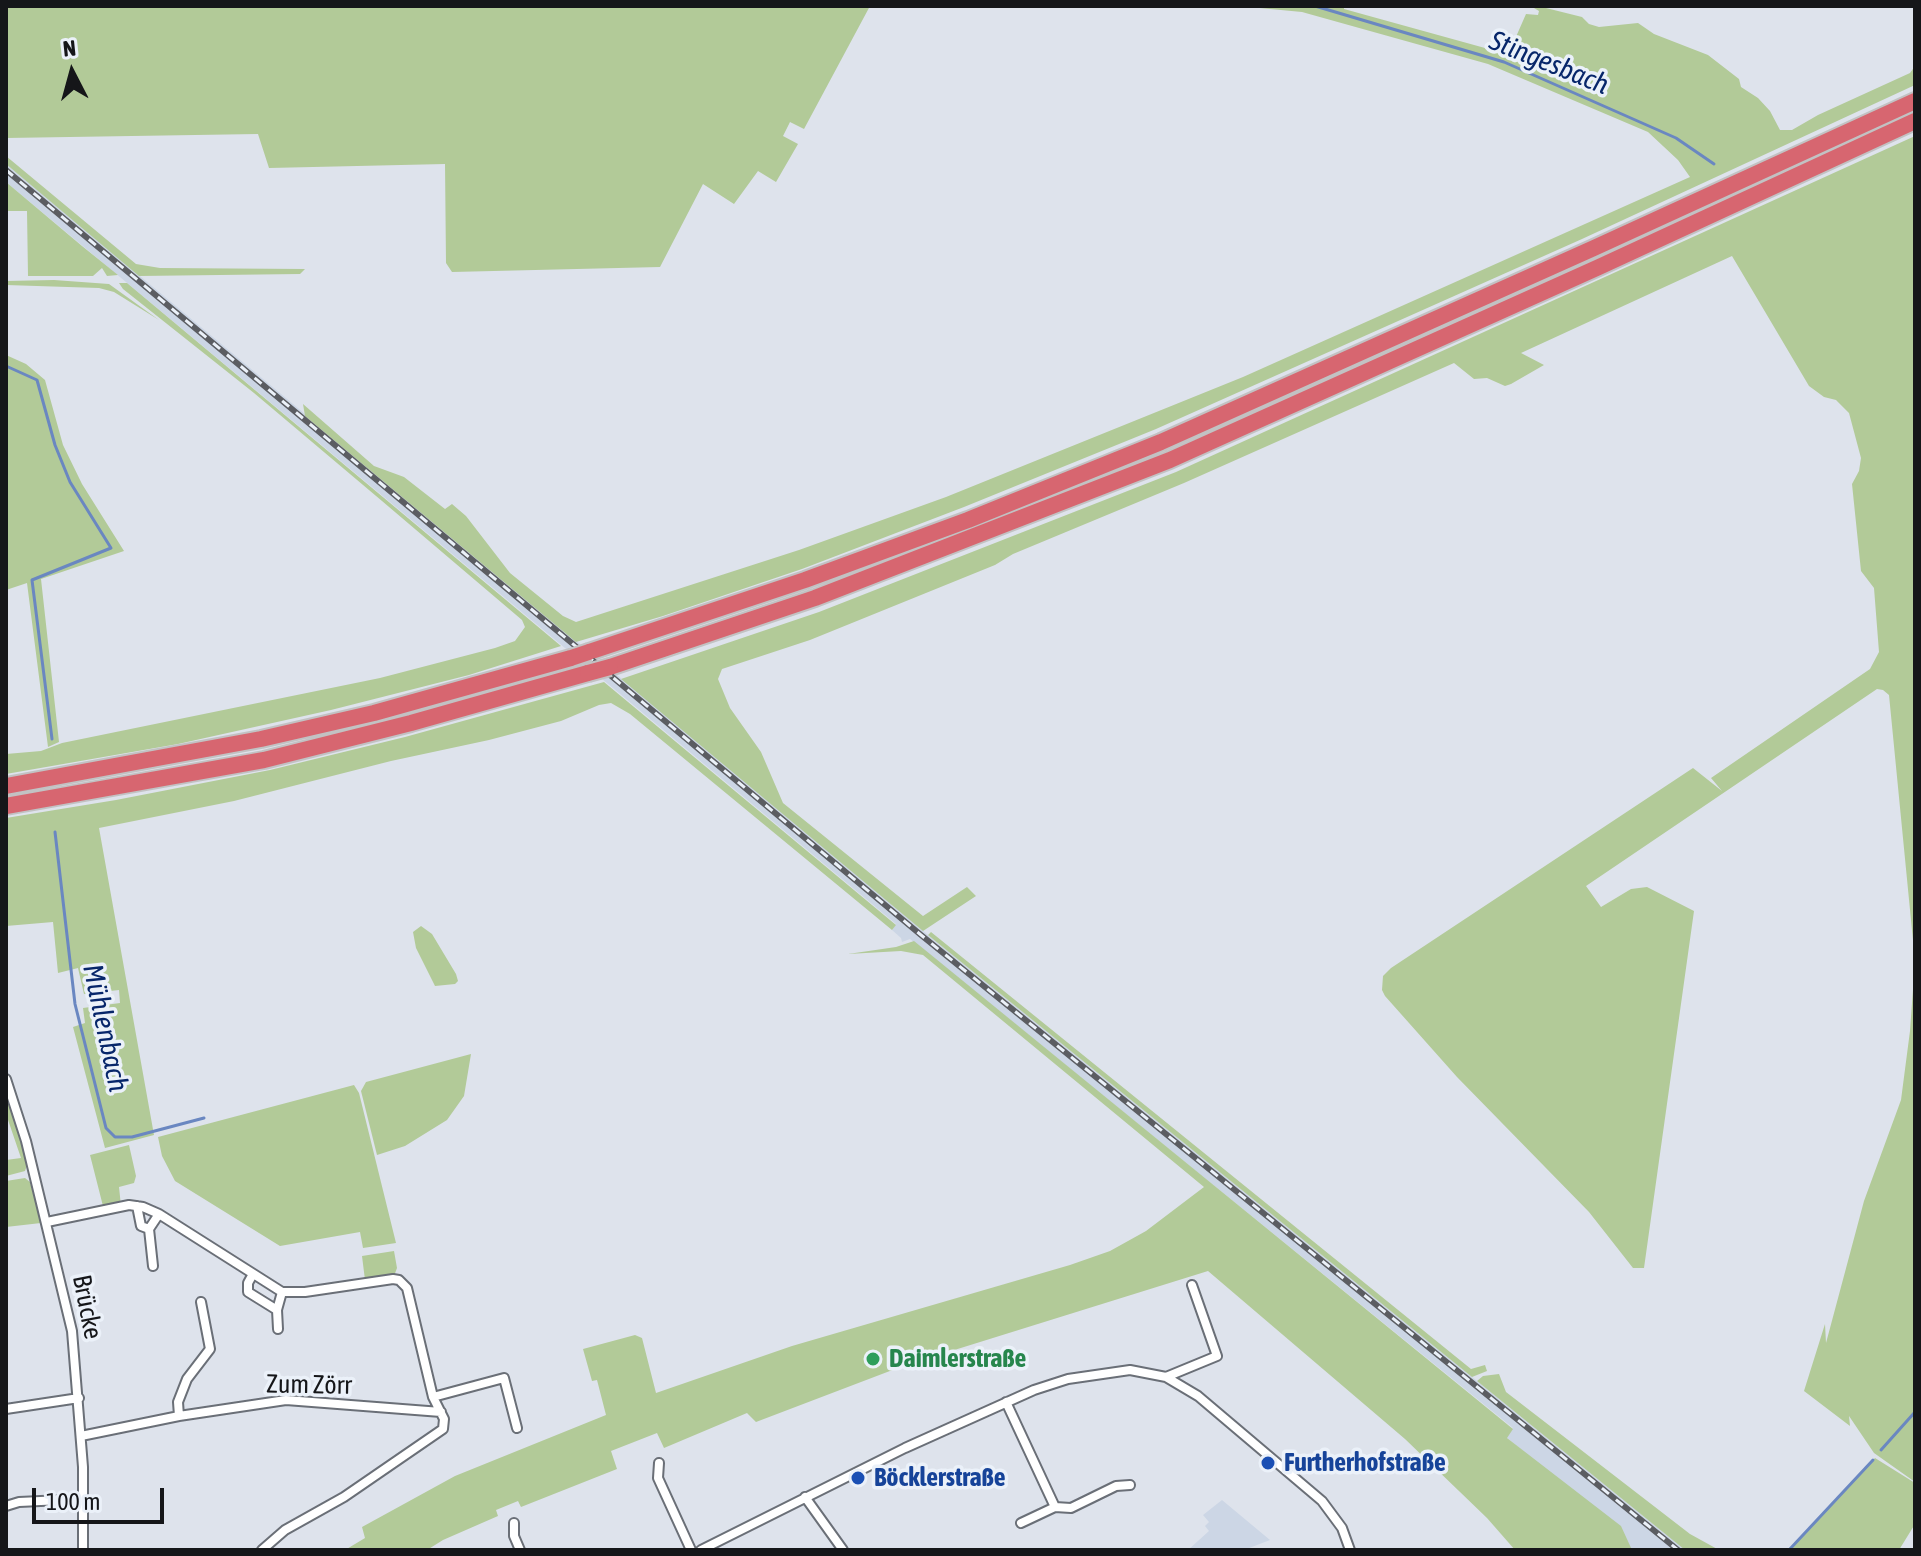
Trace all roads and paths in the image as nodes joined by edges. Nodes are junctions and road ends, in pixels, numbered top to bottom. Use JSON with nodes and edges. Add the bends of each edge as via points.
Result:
{"nodes":[{"id":1,"x":1915,"y":101,"type":"edge"},
{"id":2,"x":1915,"y":121,"type":"edge"},
{"id":3,"x":6,"y":786,"type":"edge"},
{"id":4,"x":6,"y":806,"type":"edge"},
{"id":5,"x":6,"y":1079,"type":"edge"},
{"id":6,"x":137,"y":1206,"type":"junction"},
{"id":7,"x":159,"y":1214,"type":"junction"},
{"id":8,"x":47,"y":1222,"type":"junction"},
{"id":9,"x":149,"y":1229,"type":"junction"},
{"id":10,"x":153,"y":1266,"type":"dead end"},
{"id":11,"x":253,"y":1274,"type":"junction"},
{"id":12,"x":1192,"y":1285,"type":"dead end"},
{"id":13,"x":282,"y":1292,"type":"junction"},
{"id":14,"x":201,"y":1302,"type":"dead end"},
{"id":15,"x":277,"y":1310,"type":"junction"},
{"id":16,"x":278,"y":1329,"type":"dead end"},
{"id":17,"x":1166,"y":1377,"type":"junction"},
{"id":18,"x":433,"y":1397,"type":"junction"},
{"id":19,"x":79,"y":1398,"type":"junction"},
{"id":20,"x":1006,"y":1402,"type":"junction"},
{"id":21,"x":6,"y":1409,"type":"edge"},
{"id":22,"x":441,"y":1412,"type":"junction"},
{"id":23,"x":179,"y":1416,"type":"junction"},
{"id":24,"x":517,"y":1428,"type":"dead end"},
{"id":25,"x":81,"y":1436,"type":"junction"},
{"id":26,"x":659,"y":1463,"type":"dead end"},
{"id":27,"x":1130,"y":1485,"type":"dead end"},
{"id":28,"x":805,"y":1497,"type":"junction"},
{"id":29,"x":84,"y":1499,"type":"junction"},
{"id":30,"x":6,"y":1506,"type":"edge"},
{"id":31,"x":1055,"y":1507,"type":"junction"},
{"id":32,"x":514,"y":1523,"type":"dead end"},
{"id":33,"x":1021,"y":1523,"type":"dead end"},
{"id":34,"x":83,"y":1550,"type":"edge"},
{"id":35,"x":262,"y":1550,"type":"edge"},
{"id":36,"x":520,"y":1550,"type":"edge"},
{"id":37,"x":691,"y":1550,"type":"edge"},
{"id":38,"x":701,"y":1550,"type":"edge"},
{"id":39,"x":843,"y":1550,"type":"edge"},
{"id":40,"x":1350,"y":1550,"type":"edge"}],
"edges":[{"from":1,"to":3,"type":"highway","bridge":true,"via":[[1161,442],[835,569],[571,658],[389,709],[261,739]]},
{"from":2,"to":4,"type":"highway","bridge":true,"via":[[1170,460],[815,598],[610,667],[411,723],[264,760]]},
{"from":5,"to":8,"type":"street","name":"Brücke"},
{"from":6,"to":7,"type":"street"},
{"from":6,"to":8,"type":"street"},
{"from":6,"to":9,"type":"street","via":[[141,1226]]},
{"from":7,"to":9,"type":"street"},
{"from":7,"to":11,"type":"street"},
{"from":8,"to":19,"type":"street","name":"Brücke","via":[[72,1331]]},
{"from":9,"to":10,"type":"street"},
{"from":11,"to":13,"type":"street"},
{"from":11,"to":15,"type":"street","via":[[248,1292]]},
{"from":12,"to":17,"type":"street","via":[[1217,1356]]},
{"from":13,"to":15,"type":"street"},
{"from":13,"to":18,"type":"street","via":[[399,1280],[410,1297]]},
{"from":14,"to":23,"type":"street","via":[[210,1349],[187,1379]]},
{"from":15,"to":16,"type":"street"},
{"from":17,"to":20,"type":"street","via":[[1141,1370],[1104,1372],[1056,1382]]},
{"from":17,"to":40,"type":"street","via":[[1188,1389],[1322,1501]]},
{"from":18,"to":22,"type":"street"},
{"from":18,"to":24,"type":"street","via":[[504,1378]]},
{"from":19,"to":21,"type":"street"},
{"from":19,"to":25,"type":"street","name":"Brücke"},
{"from":20,"to":28,"type":"street"},
{"from":20,"to":31,"type":"street"},
{"from":22,"to":23,"type":"street","name":"Zum Zörr","via":[[286,1400]]},
{"from":22,"to":35,"type":"street","via":[[440,1433],[285,1530]]},
{"from":23,"to":25,"type":"street","name":"Zum Zörr"},
{"from":25,"to":29,"type":"street","name":"Brücke"},
{"from":26,"to":37,"type":"street","via":[[658,1478]]},
{"from":27,"to":31,"type":"street","via":[[1116,1486],[1067,1510]]},
{"from":28,"to":38,"type":"street"},
{"from":28,"to":39,"type":"street"},
{"from":29,"to":30,"type":"street"},
{"from":29,"to":34,"type":"street","name":"Brücke"},
{"from":31,"to":33,"type":"street"},
{"from":32,"to":36,"type":"street"}]}
